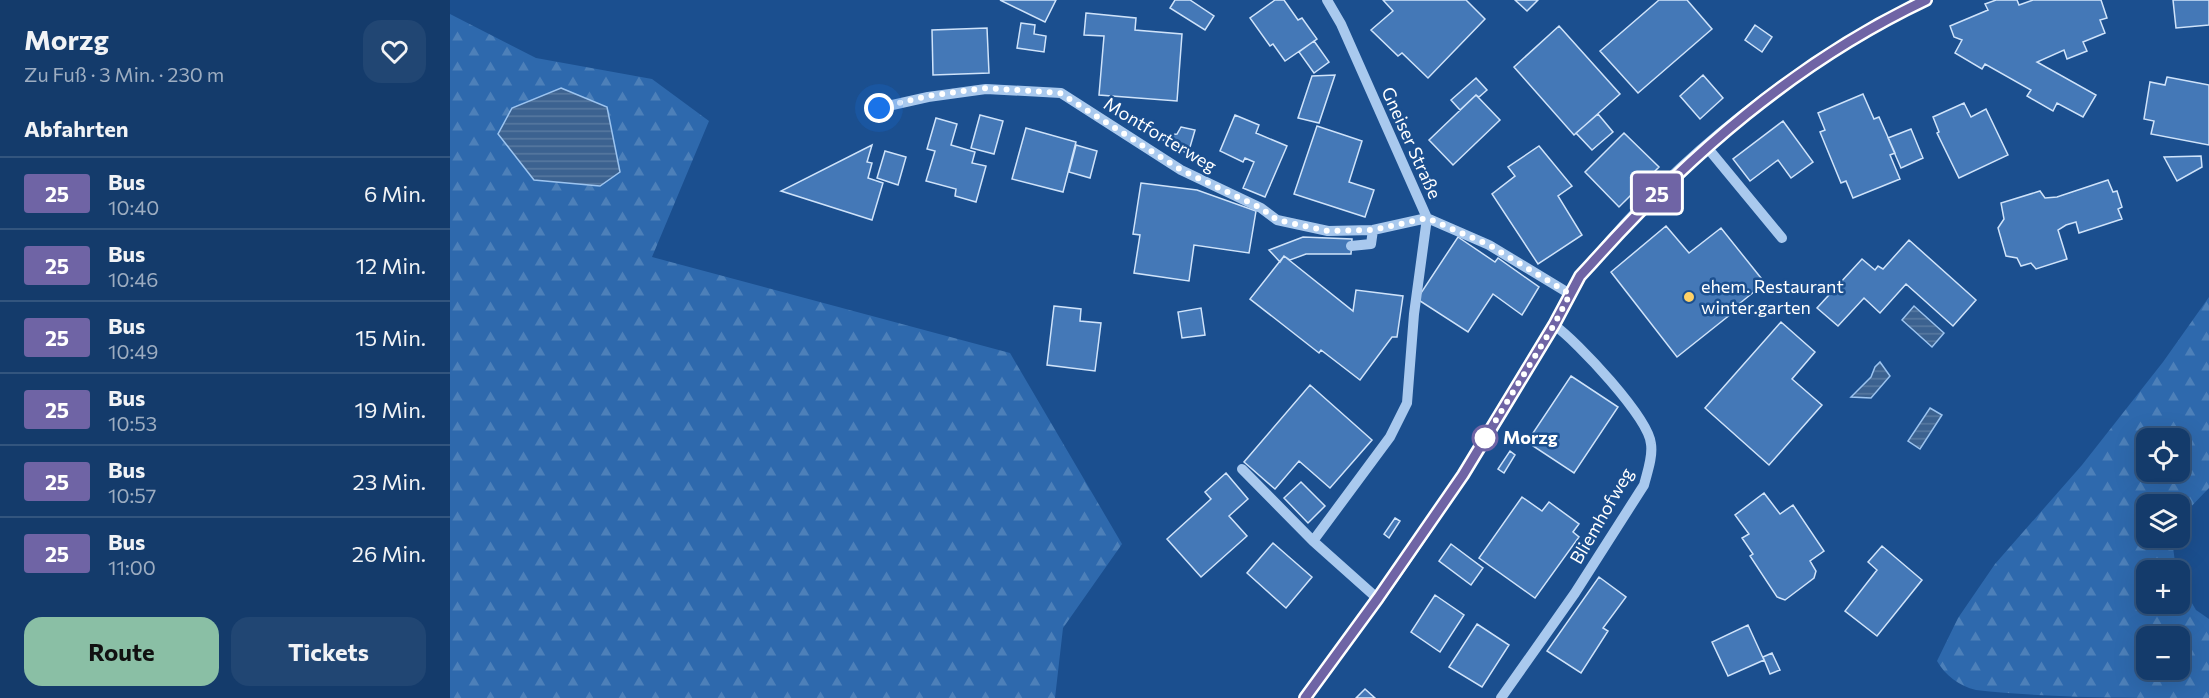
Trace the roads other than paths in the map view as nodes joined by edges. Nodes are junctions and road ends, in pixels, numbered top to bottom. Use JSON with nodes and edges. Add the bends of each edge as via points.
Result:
{"nodes":[{"id":1,"x":1327,"y":0,"type":"edge"},
{"id":2,"x":1926,"y":0,"type":"edge"},
{"id":3,"x":879,"y":108,"type":"dead end"},
{"id":4,"x":1706,"y":146,"type":"junction"},
{"id":5,"x":1427,"y":218,"type":"junction"},
{"id":6,"x":1373,"y":230,"type":"junction"},
{"id":7,"x":1782,"y":238,"type":"dead end"},
{"id":8,"x":1351,"y":246,"type":"dead end"},
{"id":9,"x":1570,"y":294,"type":"junction"},
{"id":10,"x":1554,"y":325,"type":"junction"},
{"id":11,"x":1242,"y":469,"type":"dead end"},
{"id":12,"x":1312,"y":541,"type":"junction"},
{"id":13,"x":1378,"y":598,"type":"junction"},
{"id":14,"x":1304,"y":698,"type":"edge"},
{"id":15,"x":1500,"y":698,"type":"edge"}],
"edges":[{"from":1,"to":5,"type":"street","name":"Gneiser Straße"},
{"from":2,"to":4,"type":"street","via":[[1785,83]]},
{"from":3,"to":6,"type":"street","name":"Montforterweg","via":[[986,88],[1060,93],[1181,170],[1261,208],[1277,220],[1328,231]]},
{"from":4,"to":7,"type":"street"},
{"from":4,"to":9,"type":"street","via":[[1623,229],[1580,276]]},
{"from":5,"to":6,"type":"street","name":"Montforterweg"},
{"from":5,"to":9,"type":"street","name":"Gneiser Straße","via":[[1489,245]]},
{"from":5,"to":12,"type":"street","via":[[1407,403],[1390,436]]},
{"from":6,"to":8,"type":"street","via":[[1371,244]]},
{"from":9,"to":10,"type":"street"},
{"from":10,"to":13,"type":"street","via":[[1463,475]]},
{"from":10,"to":15,"type":"street","name":"Bliemhofweg","via":[[1585,351],[1643,425],[1652,443],[1649,465],[1644,485],[1575,593]]},
{"from":11,"to":12,"type":"street"},
{"from":12,"to":13,"type":"street"},
{"from":13,"to":14,"type":"street"}]}
